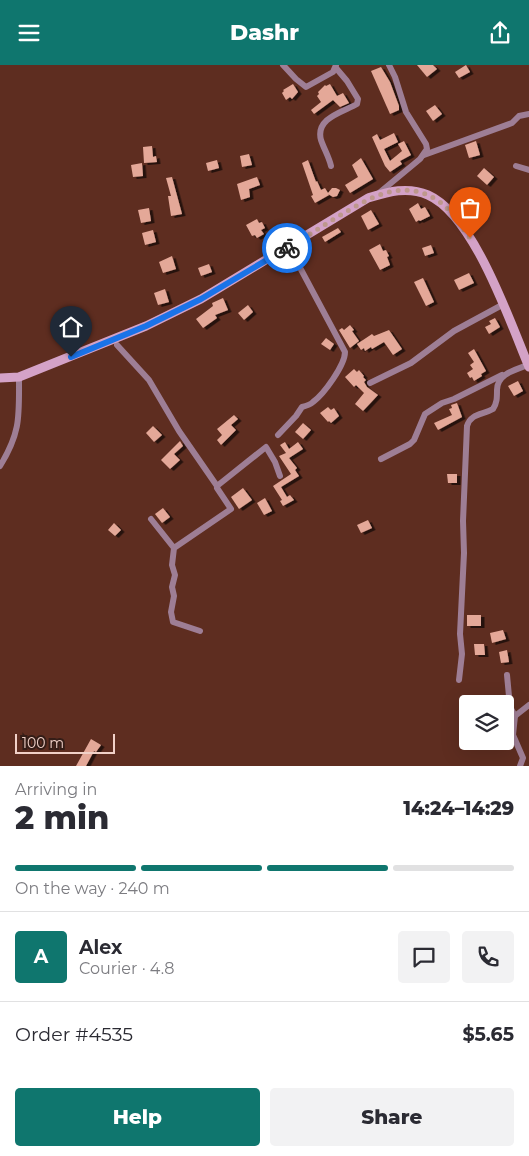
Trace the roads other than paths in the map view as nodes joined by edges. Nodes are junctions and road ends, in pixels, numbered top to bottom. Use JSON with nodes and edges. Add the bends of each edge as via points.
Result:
{"nodes":[{"id":1,"x":283,"y":65,"type":"edge"},
{"id":2,"x":389,"y":65,"type":"edge"},
{"id":3,"x":336,"y":66,"type":"edge"},
{"id":4,"x":529,"y":114,"type":"edge"},
{"id":5,"x":424,"y":155,"type":"junction"},
{"id":6,"x":331,"y":166,"type":"dead end"},
{"id":7,"x":516,"y":166,"type":"dead end"},
{"id":8,"x":529,"y":170,"type":"edge"},
{"id":9,"x":376,"y":196,"type":"junction"},
{"id":10,"x":289,"y":247,"type":"junction"},
{"id":11,"x":502,"y":305,"type":"junction"},
{"id":12,"x":117,"y":345,"type":"dead end"},
{"id":13,"x":528,"y":366,"type":"edge"},
{"id":14,"x":503,"y":375,"type":"junction"},
{"id":15,"x":0,"y":377,"type":"edge"},
{"id":16,"x":19,"y":377,"type":"junction"},
{"id":17,"x":370,"y":383,"type":"dead end"},
{"id":18,"x":278,"y":435,"type":"dead end"},
{"id":19,"x":381,"y":459,"type":"dead end"},
{"id":20,"x":0,"y":466,"type":"edge"},
{"id":21,"x":280,"y":476,"type":"dead end"},
{"id":22,"x":217,"y":488,"type":"dead end"},
{"id":23,"x":200,"y":631,"type":"dead end"},
{"id":24,"x":507,"y":675,"type":"dead end"},
{"id":25,"x":459,"y":680,"type":"dead end"},
{"id":26,"x":529,"y":705,"type":"edge"},
{"id":27,"x":515,"y":716,"type":"junction"},
{"id":28,"x":520,"y":766,"type":"edge"}],
"edges":[{"from":1,"to":3,"type":"street","via":[[306,87],[333,72]]},
{"from":2,"to":5,"type":"street","via":[[406,111],[426,143]]},
{"from":3,"to":6,"type":"street","via":[[358,99],[357,105],[325,121],[321,129]]},
{"from":4,"to":5,"type":"street"},
{"from":5,"to":9,"type":"street"},
{"from":7,"to":8,"type":"street"},
{"from":9,"to":10,"type":"street"},
{"from":9,"to":11,"type":"street","via":[[405,190],[427,194],[438,201],[470,238]]},
{"from":10,"to":16,"type":"street","via":[[167,316]]},
{"from":10,"to":18,"type":"street","via":[[345,351],[345,357],[312,404],[302,407]]},
{"from":11,"to":13,"type":"street"},
{"from":11,"to":17,"type":"street","via":[[454,331],[411,363]]},
{"from":12,"to":21,"type":"street","via":[[149,380],[217,486],[266,447]]},
{"from":13,"to":14,"type":"street"},
{"from":14,"to":19,"type":"street","via":[[425,414],[410,445]]},
{"from":14,"to":25,"type":"street","via":[[497,385],[497,404],[493,409],[477,414],[466,426]]},
{"from":15,"to":16,"type":"street"},
{"from":16,"to":20,"type":"street","via":[[17,430]]},
{"from":22,"to":23,"type":"street","via":[[231,509],[174,549],[172,565],[175,575],[172,622]]},
{"from":24,"to":27,"type":"street","via":[[510,707]]},
{"from":26,"to":27,"type":"street"},
{"from":27,"to":28,"type":"street","via":[[513,735],[523,758]]}]}
